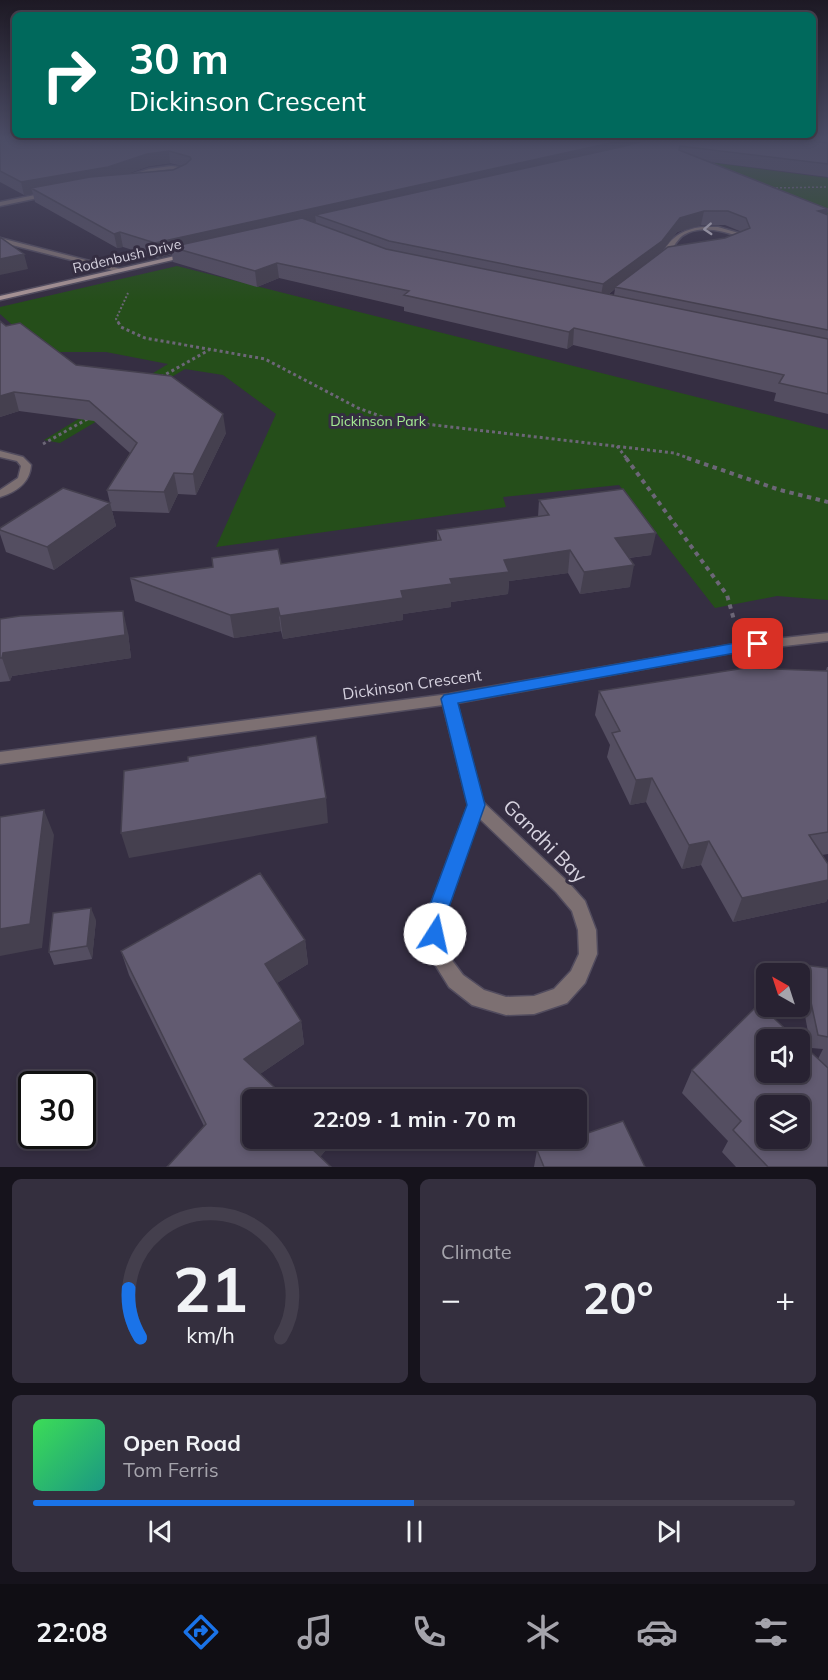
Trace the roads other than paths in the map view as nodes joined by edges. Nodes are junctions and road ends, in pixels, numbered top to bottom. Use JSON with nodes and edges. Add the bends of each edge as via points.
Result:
{"nodes":[{"id":1,"x":57,"y":193,"type":"edge"},
{"id":2,"x":0,"y":204,"type":"edge"},
{"id":3,"x":0,"y":240,"type":"edge"},
{"id":4,"x":732,"y":246,"type":"edge"},
{"id":5,"x":200,"y":252,"type":"edge"},
{"id":6,"x":675,"y":256,"type":"edge"},
{"id":7,"x":663,"y":258,"type":"junction"},
{"id":8,"x":655,"y":265,"type":"edge"},
{"id":9,"x":119,"y":270,"type":"junction"},
{"id":10,"x":0,"y":298,"type":"edge"},
{"id":11,"x":0,"y":454,"type":"edge"},
{"id":12,"x":0,"y":494,"type":"edge"},
{"id":13,"x":828,"y":637,"type":"edge"},
{"id":14,"x":449,"y":699,"type":"junction"},
{"id":15,"x":0,"y":758,"type":"edge"},
{"id":16,"x":476,"y":805,"type":"junction"}],
"edges":[{"from":1,"to":2,"type":"street"},
{"from":3,"to":9,"type":"street"},
{"from":4,"to":7,"type":"street","one_way":true,"via":[[742,242],[740,235],[724,229],[701,229],[680,235]]},
{"from":5,"to":9,"type":"street","name":"Rodenbush Drive"},
{"from":6,"to":7,"type":"street"},
{"from":7,"to":8,"type":"street"},
{"from":9,"to":10,"type":"street","name":"Rodenbush Drive"},
{"from":11,"to":12,"type":"street","via":[[20,459],[27,472],[21,481]]},
{"from":13,"to":14,"type":"street","name":"Dickinson Crescent","via":[[741,647]]},
{"from":14,"to":15,"type":"street","name":"Dickinson Crescent"},
{"from":14,"to":16,"type":"street","name":"Gandhi Bay"},
{"from":16,"to":16,"type":"street","name":"Gandhi Bay","via":[[438,910],[435,934],[440,958],[456,981],[479,998],[506,1006],[534,1005],[560,996],[578,977],[588,954],[587,930],[579,907]]}]}
